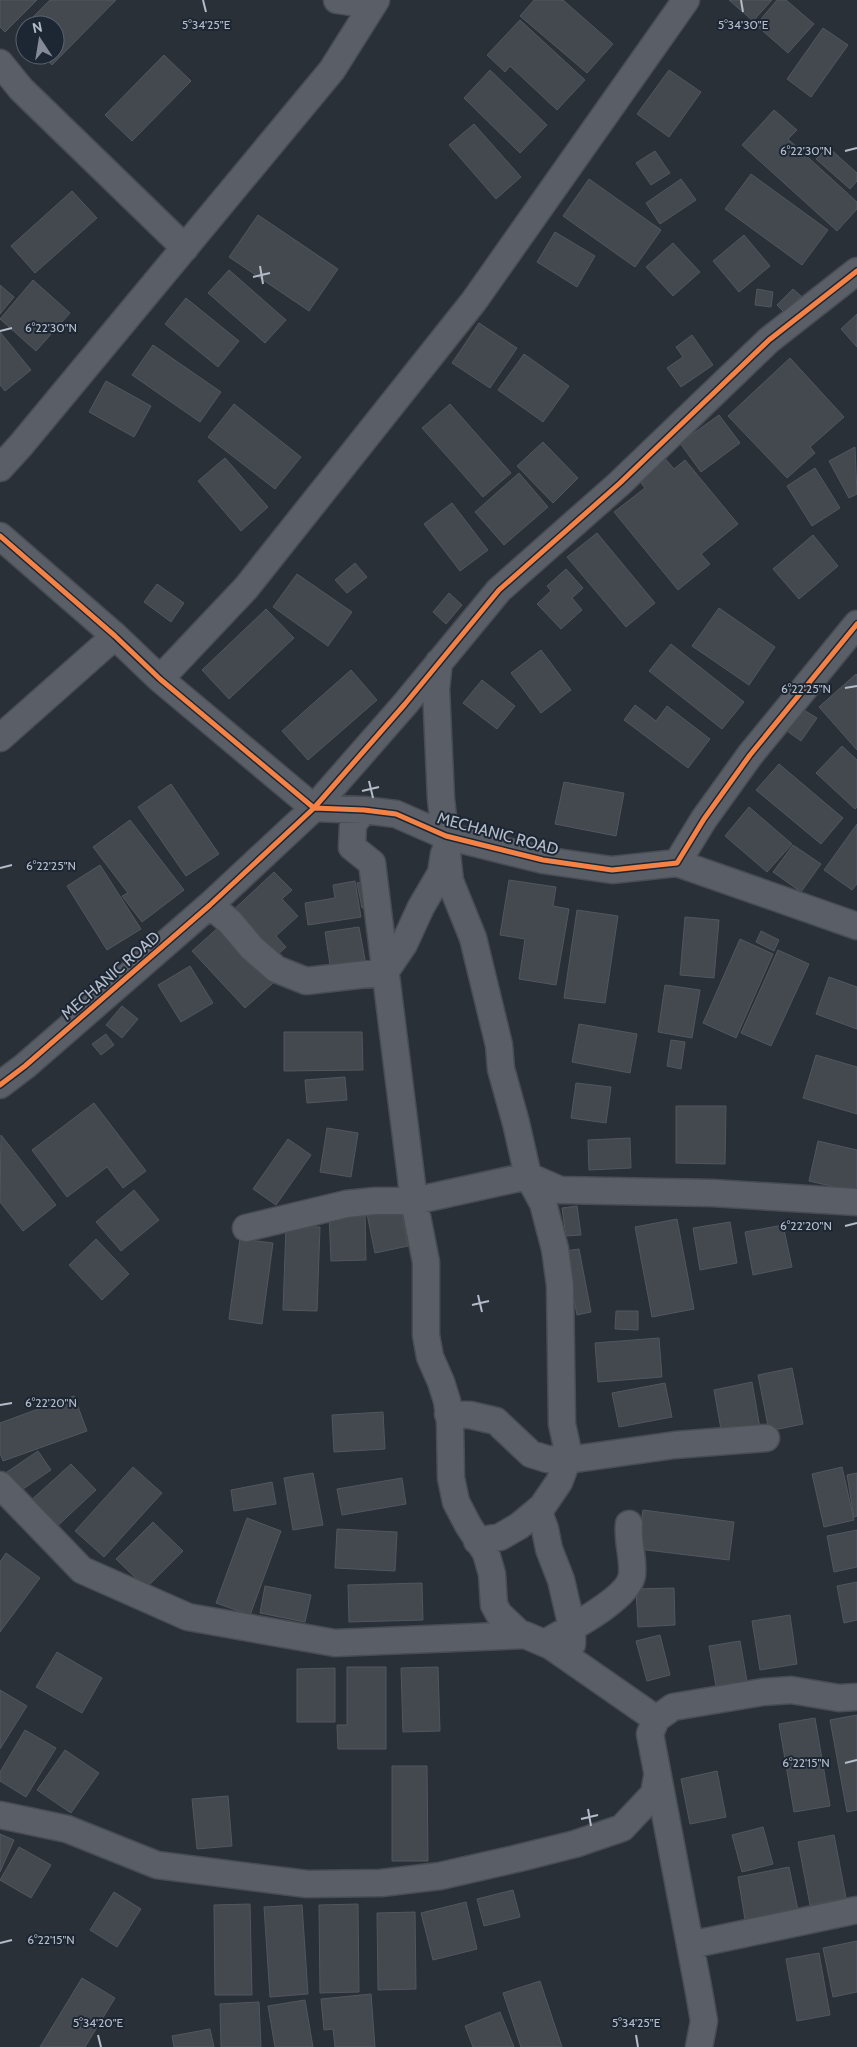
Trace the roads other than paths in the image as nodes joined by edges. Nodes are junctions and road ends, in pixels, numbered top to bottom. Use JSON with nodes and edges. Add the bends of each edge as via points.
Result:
{"nodes":[{"id":1,"x":337,"y":0,"type":"edge"},
{"id":2,"x":686,"y":0,"type":"edge"},
{"id":3,"x":375,"y":3,"type":"edge"},
{"id":4,"x":0,"y":63,"type":"edge"},
{"id":5,"x":185,"y":248,"type":"junction"},
{"id":6,"x":857,"y":271,"type":"edge"},
{"id":7,"x":0,"y":468,"type":"edge"},
{"id":8,"x":0,"y":536,"type":"edge"},
{"id":9,"x":857,"y":624,"type":"edge"},
{"id":10,"x":115,"y":636,"type":"junction"},
{"id":11,"x":439,"y":662,"type":"junction"},
{"id":12,"x":160,"y":679,"type":"junction"},
{"id":13,"x":0,"y":738,"type":"edge"},
{"id":14,"x":314,"y":808,"type":"junction"},
{"id":15,"x":364,"y":810,"type":"junction"},
{"id":16,"x":446,"y":836,"type":"junction"},
{"id":17,"x":677,"y":863,"type":"junction"},
{"id":18,"x":210,"y":905,"type":"junction"},
{"id":19,"x":857,"y":926,"type":"edge"},
{"id":20,"x":385,"y":972,"type":"junction"},
{"id":21,"x":0,"y":1085,"type":"edge"},
{"id":22,"x":528,"y":1176,"type":"junction"},
{"id":23,"x":414,"y":1201,"type":"junction"},
{"id":24,"x":857,"y":1202,"type":"edge"},
{"id":25,"x":246,"y":1228,"type":"dead end"},
{"id":26,"x":448,"y":1414,"type":"junction"},
{"id":27,"x":766,"y":1438,"type":"dead end"},
{"id":28,"x":568,"y":1460,"type":"junction"},
{"id":29,"x":0,"y":1485,"type":"edge"},
{"id":30,"x":538,"y":1510,"type":"junction"},
{"id":31,"x":629,"y":1524,"type":"dead end"},
{"id":32,"x":478,"y":1540,"type":"junction"},
{"id":33,"x":572,"y":1627,"type":"junction"},
{"id":34,"x":533,"y":1639,"type":"junction"},
{"id":35,"x":572,"y":1661,"type":"junction"},
{"id":36,"x":857,"y":1697,"type":"edge"},
{"id":37,"x":656,"y":1719,"type":"junction"},
{"id":38,"x":658,"y":1777,"type":"junction"},
{"id":39,"x":0,"y":1815,"type":"edge"},
{"id":40,"x":857,"y":1910,"type":"edge"},
{"id":41,"x":690,"y":1945,"type":"junction"},
{"id":42,"x":699,"y":2047,"type":"edge"}],
"edges":[{"from":1,"to":3,"type":"street"},
{"from":2,"to":12,"type":"street","via":[[474,301],[246,588]]},
{"from":3,"to":5,"type":"street","via":[[332,70]]},
{"from":4,"to":5,"type":"street","via":[[21,89]]},
{"from":5,"to":7,"type":"street"},
{"from":6,"to":11,"type":"street","via":[[769,340],[620,483],[499,590]]},
{"from":8,"to":10,"type":"street"},
{"from":9,"to":17,"type":"street","via":[[750,755]]},
{"from":10,"to":12,"type":"street"},
{"from":10,"to":13,"type":"street"},
{"from":11,"to":14,"type":"street"},
{"from":11,"to":16,"type":"street","via":[[436,688]]},
{"from":12,"to":14,"type":"street"},
{"from":14,"to":15,"type":"street","name":"MECHANIC ROAD"},
{"from":14,"to":18,"type":"street","name":"MECHANIC ROAD"},
{"from":15,"to":16,"type":"street","name":"MECHANIC ROAD","via":[[396,814]]},
{"from":15,"to":20,"type":"street","via":[[353,824],[352,847],[372,863]]},
{"from":16,"to":17,"type":"street","name":"MECHANIC ROAD","via":[[543,860],[612,870]]},
{"from":16,"to":20,"type":"street","via":[[441,873],[404,944]]},
{"from":16,"to":22,"type":"street","via":[[450,881],[472,938],[500,1045],[501,1069]]},
{"from":17,"to":19,"type":"street"},
{"from":18,"to":20,"type":"street","via":[[276,970],[306,981]]},
{"from":18,"to":21,"type":"street","name":"MECHANIC ROAD"},
{"from":20,"to":23,"type":"street"},
{"from":22,"to":23,"type":"street"},
{"from":22,"to":24,"type":"street","via":[[560,1190],[712,1193]]},
{"from":22,"to":28,"type":"street","via":[[543,1203],[555,1249],[560,1285],[562,1424]]},
{"from":23,"to":25,"type":"street","via":[[346,1204]]},
{"from":23,"to":26,"type":"street","via":[[426,1262],[426,1335]]},
{"from":26,"to":28,"type":"street","via":[[496,1421],[531,1454]]},
{"from":26,"to":32,"type":"street","via":[[451,1478],[456,1502]]},
{"from":27,"to":28,"type":"street","via":[[675,1445]]},
{"from":28,"to":30,"type":"street","via":[[560,1482]]},
{"from":29,"to":34,"type":"street","via":[[82,1570],[188,1617],[336,1643]]},
{"from":30,"to":32,"type":"street","via":[[500,1537]]},
{"from":30,"to":33,"type":"street","via":[[561,1580]]},
{"from":31,"to":33,"type":"street","via":[[632,1576],[620,1595]]},
{"from":32,"to":34,"type":"street","via":[[492,1574],[494,1605],[499,1614]]},
{"from":33,"to":34,"type":"street"},
{"from":33,"to":35,"type":"street"},
{"from":34,"to":35,"type":"street"},
{"from":35,"to":37,"type":"street"},
{"from":36,"to":37,"type":"street","via":[[839,1698],[791,1690],[763,1692],[673,1707]]},
{"from":37,"to":38,"type":"street","via":[[650,1734]]},
{"from":38,"to":39,"type":"street","via":[[654,1794],[622,1828],[519,1858],[440,1876],[382,1883],[307,1884],[157,1865],[67,1829]]},
{"from":38,"to":41,"type":"street"},
{"from":40,"to":41,"type":"street"},
{"from":41,"to":42,"type":"street","via":[[704,2021]]}]}
